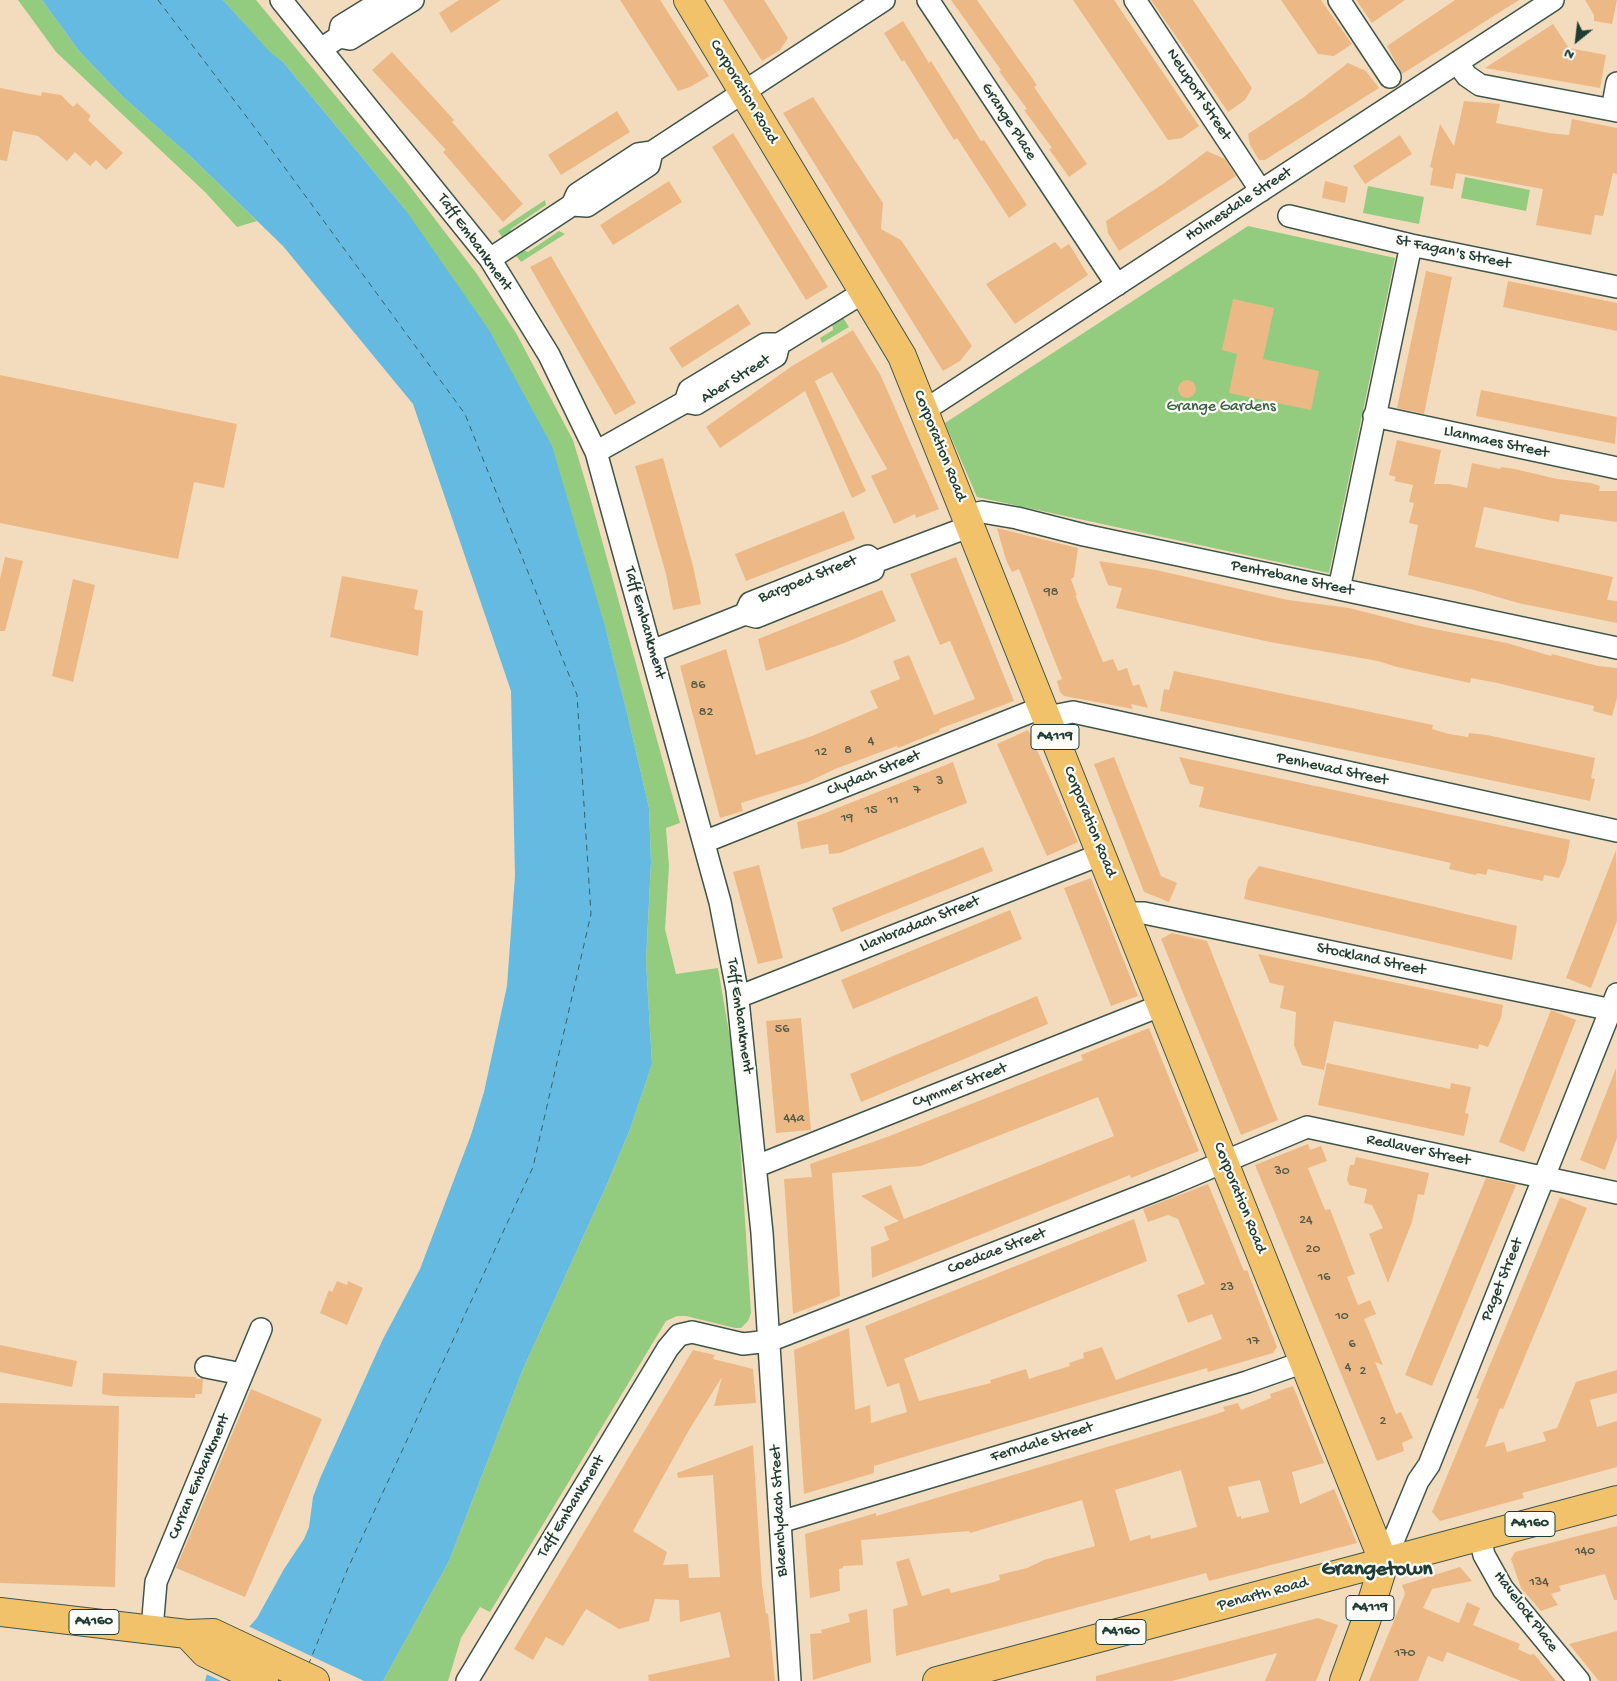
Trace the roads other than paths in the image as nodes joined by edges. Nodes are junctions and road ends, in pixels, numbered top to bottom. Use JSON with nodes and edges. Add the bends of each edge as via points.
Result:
{"nodes":[{"id":1,"x":280,"y":0,"type":"edge"},
{"id":2,"x":382,"y":0,"type":"edge"},
{"id":3,"x":413,"y":0,"type":"edge"},
{"id":4,"x":688,"y":0,"type":"edge"},
{"id":5,"x":884,"y":0,"type":"edge"},
{"id":6,"x":928,"y":0,"type":"edge"},
{"id":7,"x":1136,"y":0,"type":"edge"},
{"id":8,"x":1339,"y":0,"type":"edge"},
{"id":9,"x":1553,"y":0,"type":"edge"},
{"id":10,"x":339,"y":37,"type":"junction"},
{"id":11,"x":321,"y":49,"type":"junction"},
{"id":12,"x":1457,"y":63,"type":"junction"},
{"id":13,"x":1390,"y":77,"type":"dead end"},
{"id":14,"x":1617,"y":83,"type":"edge"},
{"id":15,"x":743,"y":92,"type":"junction"},
{"id":16,"x":1614,"y":110,"type":"edge"},
{"id":17,"x":1261,"y":191,"type":"junction"},
{"id":18,"x":1289,"y":216,"type":"dead end"},
{"id":19,"x":1411,"y":245,"type":"junction"},
{"id":20,"x":490,"y":259,"type":"junction"},
{"id":21,"x":1117,"y":285,"type":"junction"},
{"id":22,"x":1617,"y":287,"type":"edge"},
{"id":23,"x":864,"y":292,"type":"junction"},
{"id":24,"x":925,"y":410,"type":"junction"},
{"id":25,"x":1374,"y":416,"type":"junction"},
{"id":26,"x":596,"y":452,"type":"junction"},
{"id":27,"x":1617,"y":468,"type":"edge"},
{"id":28,"x":969,"y":521,"type":"junction"},
{"id":29,"x":1340,"y":589,"type":"junction"},
{"id":30,"x":1617,"y":648,"type":"edge"},
{"id":31,"x":652,"y":651,"type":"junction"},
{"id":32,"x":1045,"y":712,"type":"junction"},
{"id":33,"x":1617,"y":831,"type":"edge"},
{"id":34,"x":704,"y":842,"type":"junction"},
{"id":35,"x":1102,"y":854,"type":"junction"},
{"id":36,"x":1125,"y":914,"type":"junction"},
{"id":37,"x":738,"y":997,"type":"junction"},
{"id":38,"x":1162,"y":1005,"type":"junction"},
{"id":39,"x":1615,"y":1005,"type":"edge"},
{"id":40,"x":1224,"y":1162,"type":"junction"},
{"id":41,"x":756,"y":1166,"type":"junction"},
{"id":42,"x":1546,"y":1177,"type":"junction"},
{"id":43,"x":1617,"y":1193,"type":"edge"},
{"id":44,"x":261,"y":1329,"type":"dead end"},
{"id":45,"x":679,"y":1335,"type":"joint"},
{"id":46,"x":769,"y":1340,"type":"junction"},
{"id":47,"x":1304,"y":1362,"type":"junction"},
{"id":48,"x":206,"y":1367,"type":"dead end"},
{"id":49,"x":242,"y":1374,"type":"junction"},
{"id":50,"x":1617,"y":1500,"type":"edge"},
{"id":51,"x":780,"y":1522,"type":"junction"},
{"id":52,"x":1480,"y":1538,"type":"junction"},
{"id":53,"x":1384,"y":1563,"type":"junction"},
{"id":54,"x":0,"y":1612,"type":"edge"},
{"id":55,"x":152,"y":1629,"type":"junction"},
{"id":56,"x":202,"y":1640,"type":"junction"},
{"id":57,"x":264,"y":1681,"type":"edge"},
{"id":58,"x":315,"y":1681,"type":"edge"},
{"id":59,"x":467,"y":1681,"type":"edge"},
{"id":60,"x":790,"y":1681,"type":"edge"},
{"id":61,"x":937,"y":1681,"type":"edge"},
{"id":62,"x":1344,"y":1681,"type":"edge"},
{"id":63,"x":1579,"y":1681,"type":"edge"}],
"edges":[{"from":1,"to":11,"type":"street","name":"Taff Embankment"},
{"from":2,"to":10,"type":"street","via":[[341,26]]},
{"from":3,"to":10,"type":"street","via":[[350,39]]},
{"from":4,"to":15,"type":"main road","name":"Corporation Road","number":"A4119"},
{"from":5,"to":15,"type":"street"},
{"from":6,"to":21,"type":"street","name":"Grange Place"},
{"from":7,"to":17,"type":"street","name":"Newport Street"},
{"from":8,"to":13,"type":"street"},
{"from":9,"to":12,"type":"street","name":"Holmesdale Street"},
{"from":10,"to":11,"type":"street"},
{"from":11,"to":20,"type":"street","name":"Taff Embankment"},
{"from":12,"to":16,"type":"street","via":[[1480,85]]},
{"from":12,"to":17,"type":"street","name":"Holmesdale Street"},
{"from":14,"to":16,"type":"street"},
{"from":15,"to":20,"type":"street","via":[[657,149],[648,165],[603,196],[587,206],[572,205]]},
{"from":15,"to":23,"type":"main road","name":"Corporation Road","number":"A4119"},
{"from":17,"to":21,"type":"street","name":"Holmesdale Street"},
{"from":18,"to":19,"type":"street","name":"St Fagan's Street"},
{"from":19,"to":22,"type":"street","name":"St Fagan's Street"},
{"from":19,"to":25,"type":"street"},
{"from":20,"to":26,"type":"street","name":"Taff Embankment","via":[[549,355]]},
{"from":21,"to":24,"type":"street","name":"Holmesdale Street"},
{"from":23,"to":24,"type":"main road","name":"Corporation Road","number":"A4119","via":[[895,342]]},
{"from":23,"to":26,"type":"street","name":"Aber Street","via":[[779,344],[776,356],[696,404],[685,402]]},
{"from":24,"to":28,"type":"main road","name":"Corporation Road","number":"A4119"},
{"from":25,"to":27,"type":"street","name":"Llanmaes Street"},
{"from":25,"to":29,"type":"street"},
{"from":26,"to":31,"type":"street","name":"Taff Embankment"},
{"from":28,"to":29,"type":"street","name":"Pentrebane Street","via":[[986,512]]},
{"from":28,"to":31,"type":"street","name":"Bargoed Street","via":[[875,562],[873,570],[756,617],[745,614]]},
{"from":28,"to":32,"type":"main road","name":"Corporation Road","number":"A4119"},
{"from":29,"to":30,"type":"street","name":"Pentrebane Street"},
{"from":31,"to":34,"type":"street","name":"Taff Embankment"},
{"from":32,"to":33,"type":"street","name":"Penhevad Street","via":[[1073,712]]},
{"from":32,"to":34,"type":"street","name":"Clydach Street","via":[[984,731]]},
{"from":32,"to":35,"type":"main road","name":"Corporation Road","number":"A4119"},
{"from":34,"to":37,"type":"street","name":"Taff Embankment","via":[[720,902]]},
{"from":35,"to":36,"type":"main road","name":"Corporation Road","number":"A4119"},
{"from":35,"to":37,"type":"street","name":"Llanbradach Street"},
{"from":36,"to":38,"type":"main road","name":"Corporation Road","number":"A4119"},
{"from":36,"to":39,"type":"street","name":"Stockland Street","via":[[1144,912]]},
{"from":37,"to":41,"type":"street","name":"Taff Embankment"},
{"from":38,"to":40,"type":"main road","name":"Corporation Road","number":"A4119"},
{"from":38,"to":41,"type":"street","name":"Cymmer Street"},
{"from":39,"to":42,"type":"street","name":"Paget Street"},
{"from":40,"to":42,"type":"street","name":"Redlaver Street","via":[[1307,1127]]},
{"from":40,"to":46,"type":"street","name":"Coedcae Street"},
{"from":40,"to":47,"type":"main road","name":"Corporation Road","number":"A4119"},
{"from":41,"to":46,"type":"street","name":"Taff Embankment"},
{"from":42,"to":43,"type":"street","name":"Redlaver Street"},
{"from":42,"to":53,"type":"street","name":"Paget Street","via":[[1429,1465],[1418,1480]]},
{"from":44,"to":49,"type":"street","name":"Curran Embankment"},
{"from":45,"to":46,"type":"street","name":"Coedcae Street","via":[[692,1332],[743,1344]]},
{"from":45,"to":59,"type":"street","name":"Taff Embankment","via":[[663,1356]]},
{"from":46,"to":51,"type":"street","name":"Blaenclydach Street"},
{"from":47,"to":51,"type":"street","name":"Ferndale Street"},
{"from":47,"to":53,"type":"main road","name":"Corporation Road","number":"A4119"},
{"from":48,"to":49,"type":"street"},
{"from":49,"to":55,"type":"street","name":"Curran Embankment","via":[[156,1582]]},
{"from":50,"to":52,"type":"main road","name":"Penarth Road","number":"A4160"},
{"from":51,"to":60,"type":"street","name":"Blaenclydach Street"},
{"from":52,"to":53,"type":"main road","name":"Penarth Road","number":"A4160"},
{"from":52,"to":63,"type":"street","name":"Havelock Place","via":[[1484,1554],[1503,1589]]},
{"from":53,"to":61,"type":"main road","name":"Penarth Road","number":"A4160"},
{"from":53,"to":62,"type":"main road","number":"A4119"},
{"from":54,"to":55,"type":"main road","number":"A4160"},
{"from":55,"to":56,"type":"main road","number":"A4160"},
{"from":56,"to":57,"type":"main road","number":"A4160"},
{"from":56,"to":58,"type":"main road","number":"A4160"}]}
